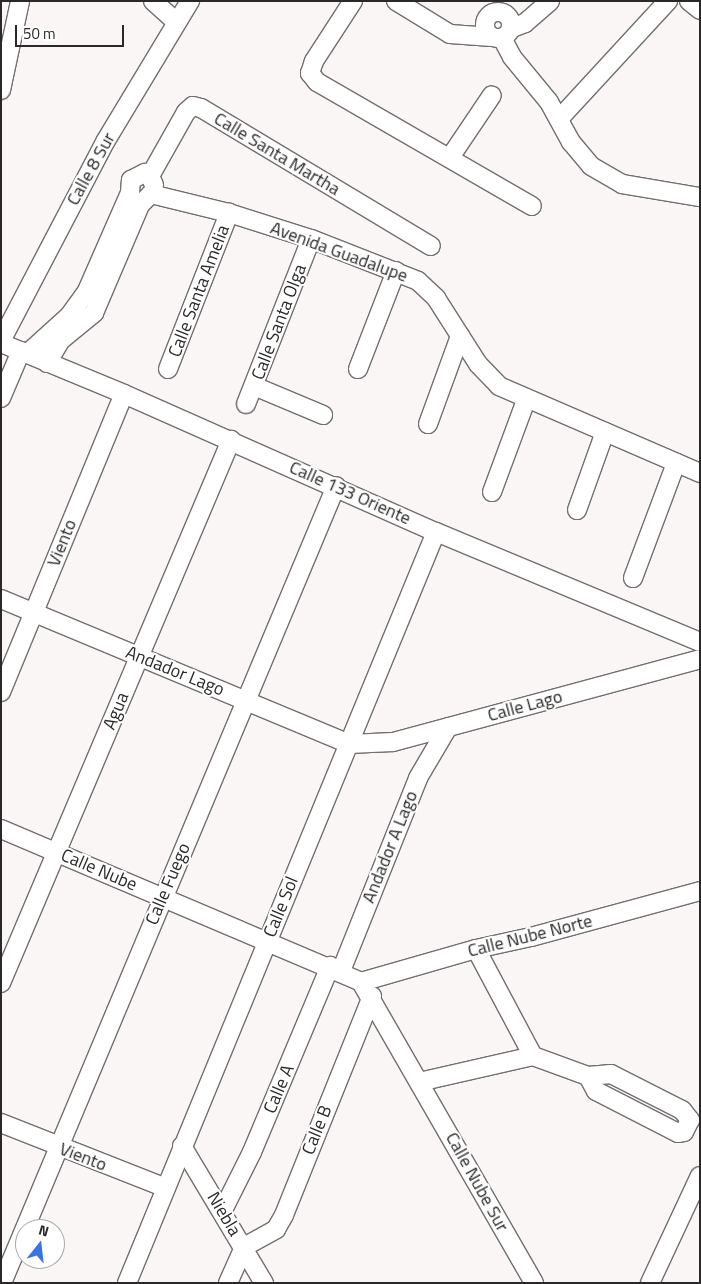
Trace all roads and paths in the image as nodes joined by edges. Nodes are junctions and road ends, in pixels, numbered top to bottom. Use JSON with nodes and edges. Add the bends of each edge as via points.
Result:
{"nodes":[{"id":1,"x":20,"y":1,"type":"edge"},
{"id":2,"x":153,"y":1,"type":"edge"},
{"id":3,"x":190,"y":1,"type":"edge"},
{"id":4,"x":353,"y":1,"type":"edge"},
{"id":5,"x":396,"y":1,"type":"edge"},
{"id":6,"x":413,"y":1,"type":"edge"},
{"id":7,"x":550,"y":1,"type":"edge"},
{"id":8,"x":668,"y":1,"type":"edge"},
{"id":9,"x":689,"y":1,"type":"edge"},
{"id":10,"x":501,"y":6,"type":"edge"},
{"id":11,"x":700,"y":10,"type":"edge"},
{"id":12,"x":176,"y":22,"type":"junction"},
{"id":13,"x":498,"y":32,"type":"junction"},
{"id":14,"x":1,"y":90,"type":"edge"},
{"id":15,"x":492,"y":95,"type":"dead end"},
{"id":16,"x":560,"y":119,"type":"junction"},
{"id":17,"x":451,"y":156,"type":"junction"},
{"id":18,"x":146,"y":175,"type":"junction"},
{"id":19,"x":151,"y":194,"type":"junction"},
{"id":20,"x":700,"y":197,"type":"edge"},
{"id":21,"x":532,"y":206,"type":"dead end"},
{"id":22,"x":229,"y":213,"type":"junction"},
{"id":23,"x":311,"y":240,"type":"junction"},
{"id":24,"x":431,"y":246,"type":"dead end"},
{"id":25,"x":396,"y":271,"type":"junction"},
{"id":26,"x":81,"y":314,"type":"junction"},
{"id":27,"x":460,"y":336,"type":"junction"},
{"id":28,"x":1,"y":342,"type":"edge"},
{"id":29,"x":24,"y":353,"type":"junction"},
{"id":30,"x":48,"y":362,"type":"junction"},
{"id":31,"x":168,"y":369,"type":"dead end"},
{"id":32,"x":358,"y":369,"type":"dead end"},
{"id":33,"x":254,"y":386,"type":"junction"},
{"id":34,"x":124,"y":394,"type":"junction"},
{"id":35,"x":1,"y":398,"type":"edge"},
{"id":36,"x":526,"y":400,"type":"junction"},
{"id":37,"x":246,"y":404,"type":"dead end"},
{"id":38,"x":323,"y":415,"type":"dead end"},
{"id":39,"x":428,"y":424,"type":"dead end"},
{"id":40,"x":605,"y":432,"type":"junction"},
{"id":41,"x":231,"y":440,"type":"junction"},
{"id":42,"x":676,"y":463,"type":"junction"},
{"id":43,"x":700,"y":473,"type":"edge"},
{"id":44,"x":336,"y":486,"type":"junction"},
{"id":45,"x":492,"y":492,"type":"dead end"},
{"id":46,"x":577,"y":510,"type":"dead end"},
{"id":47,"x":436,"y":532,"type":"junction"},
{"id":48,"x":633,"y":578,"type":"dead end"},
{"id":49,"x":1,"y":600,"type":"edge"},
{"id":50,"x":34,"y":613,"type":"junction"},
{"id":51,"x":700,"y":642,"type":"edge"},
{"id":52,"x":139,"y":656,"type":"junction"},
{"id":53,"x":700,"y":658,"type":"edge"},
{"id":54,"x":1,"y":692,"type":"edge"},
{"id":55,"x":245,"y":700,"type":"junction"},
{"id":56,"x":448,"y":727,"type":"junction"},
{"id":57,"x":348,"y":744,"type":"junction"},
{"id":58,"x":1,"y":830,"type":"edge"},
{"id":59,"x":56,"y":852,"type":"junction"},
{"id":60,"x":700,"y":891,"type":"edge"},
{"id":61,"x":163,"y":897,"type":"junction"},
{"id":62,"x":268,"y":940,"type":"junction"},
{"id":63,"x":476,"y":949,"type":"junction"},
{"id":64,"x":336,"y":969,"type":"junction"},
{"id":65,"x":1,"y":983,"type":"edge"},
{"id":66,"x":367,"y":989,"type":"junction"},
{"id":67,"x":533,"y":1056,"type":"junction"},
{"id":68,"x":588,"y":1076,"type":"junction"},
{"id":69,"x":419,"y":1082,"type":"junction"},
{"id":70,"x":1,"y":1123,"type":"edge"},
{"id":71,"x":182,"y":1146,"type":"junction"},
{"id":72,"x":58,"y":1147,"type":"junction"},
{"id":73,"x":700,"y":1176,"type":"edge"},
{"id":74,"x":166,"y":1188,"type":"junction"},
{"id":75,"x":223,"y":1210,"type":"junction"},
{"id":76,"x":244,"y":1247,"type":"junction"},
{"id":77,"x":2,"y":1283,"type":"edge"},
{"id":78,"x":127,"y":1283,"type":"edge"},
{"id":79,"x":228,"y":1283,"type":"edge"},
{"id":80,"x":264,"y":1283,"type":"edge"},
{"id":81,"x":534,"y":1283,"type":"edge"},
{"id":82,"x":650,"y":1283,"type":"edge"}],
"edges":[{"from":1,"to":14,"type":"street"},
{"from":2,"to":12,"type":"street"},
{"from":3,"to":12,"type":"street","name":"Calle 8 Sur"},
{"from":4,"to":17,"type":"street","via":[[314,61],[310,73],[317,82]]},
{"from":5,"to":13,"type":"street","via":[[450,34]]},
{"from":6,"to":13,"type":"street","via":[[451,25]]},
{"from":7,"to":13,"type":"street","via":[[525,23]]},
{"from":8,"to":16,"type":"street"},
{"from":9,"to":11,"type":"street"},
{"from":10,"to":13,"type":"street","via":[[509,17]]},
{"from":12,"to":28,"type":"street","name":"Calle 8 Sur","via":[[66,212]]},
{"from":13,"to":16,"type":"street","via":[[512,57],[530,76]]},
{"from":15,"to":17,"type":"street"},
{"from":16,"to":20,"type":"street","via":[[571,142],[591,166],[611,180],[656,192]]},
{"from":17,"to":21,"type":"street"},
{"from":18,"to":19,"type":"street","via":[[154,185]]},
{"from":18,"to":24,"type":"street","name":"Calle Santa Martha","via":[[193,106]]},
{"from":18,"to":26,"type":"street","via":[[131,180],[130,193],[88,286]]},
{"from":19,"to":22,"type":"street","name":"Avenida Guadalupe"},
{"from":19,"to":26,"type":"street","via":[[140,204],[98,306]]},
{"from":22,"to":23,"type":"street","name":"Avenida Guadalupe"},
{"from":22,"to":31,"type":"street","name":"Calle Santa Amelia"},
{"from":23,"to":25,"type":"street","name":"Avenida Guadalupe"},
{"from":23,"to":33,"type":"street","name":"Calle Santa Olga"},
{"from":25,"to":27,"type":"street","name":"Avenida Guadalupe","via":[[418,281],[429,291]]},
{"from":25,"to":32,"type":"street"},
{"from":26,"to":29,"type":"street"},
{"from":26,"to":30,"type":"street"},
{"from":27,"to":36,"type":"street","name":"Avenida Guadalupe","via":[[489,376]]},
{"from":27,"to":39,"type":"street"},
{"from":28,"to":29,"type":"street","name":"Calle 133 Oriente"},
{"from":29,"to":30,"type":"street","name":"Calle 133 Oriente"},
{"from":29,"to":35,"type":"street"},
{"from":30,"to":34,"type":"street","name":"Calle 133 Oriente"},
{"from":33,"to":37,"type":"street","name":"Calle Santa Olga"},
{"from":33,"to":38,"type":"street"},
{"from":34,"to":41,"type":"street","name":"Calle 133 Oriente"},
{"from":34,"to":50,"type":"street","name":"Viento"},
{"from":36,"to":40,"type":"street","name":"Avenida Guadalupe"},
{"from":36,"to":45,"type":"street"},
{"from":40,"to":42,"type":"street","name":"Avenida Guadalupe"},
{"from":40,"to":46,"type":"street"},
{"from":41,"to":44,"type":"street","name":"Calle 133 Oriente"},
{"from":41,"to":52,"type":"street","name":"Agua"},
{"from":42,"to":43,"type":"street","name":"Avenida Guadalupe"},
{"from":42,"to":48,"type":"street"},
{"from":44,"to":47,"type":"street","name":"Calle 133 Oriente"},
{"from":44,"to":55,"type":"street","name":"Calle Fuego"},
{"from":47,"to":51,"type":"street","name":"Calle 133 Oriente"},
{"from":47,"to":57,"type":"street","name":"Calle Sol"},
{"from":49,"to":50,"type":"street","name":"Andador Lago"},
{"from":50,"to":52,"type":"street","name":"Andador Lago"},
{"from":50,"to":54,"type":"street","name":"Viento"},
{"from":52,"to":55,"type":"street","name":"Andador Lago"},
{"from":52,"to":59,"type":"street","name":"Agua"},
{"from":53,"to":56,"type":"street","name":"Calle Lago"},
{"from":55,"to":57,"type":"street","name":"Andador Lago"},
{"from":55,"to":61,"type":"street","name":"Calle Fuego"},
{"from":56,"to":57,"type":"street","name":"Calle Lago","via":[[393,742]]},
{"from":56,"to":64,"type":"street","name":"Andador A Lago","via":[[418,778]]},
{"from":57,"to":62,"type":"street","name":"Calle Sol"},
{"from":58,"to":59,"type":"street","name":"Calle Nube"},
{"from":59,"to":61,"type":"street","name":"Calle Nube"},
{"from":59,"to":65,"type":"street","name":"Agua"},
{"from":60,"to":63,"type":"street","name":"Calle Nube Norte"},
{"from":61,"to":62,"type":"street","name":"Calle Nube"},
{"from":61,"to":72,"type":"street","name":"Calle Fuego"},
{"from":62,"to":64,"type":"street","name":"Calle Nube"},
{"from":62,"to":71,"type":"street","name":"Calle Sol"},
{"from":63,"to":66,"type":"street","name":"Calle Nube Norte"},
{"from":63,"to":67,"type":"street"},
{"from":64,"to":66,"type":"street","name":"Calle Nube"},
{"from":64,"to":75,"type":"street","name":"Calle A"},
{"from":66,"to":69,"type":"street","name":"Calle Nube Sur"},
{"from":66,"to":76,"type":"street","name":"Calle B","via":[[284,1215],[276,1228]]},
{"from":67,"to":68,"type":"street"},
{"from":67,"to":69,"type":"street"},
{"from":68,"to":68,"type":"street","via":[[596,1091],[678,1133],[684,1132],[690,1120],[682,1110],[611,1074]]},
{"from":69,"to":81,"type":"street","name":"Calle Nube Sur"},
{"from":70,"to":72,"type":"street","name":"Viento"},
{"from":71,"to":74,"type":"street","name":"Calle Sol"},
{"from":71,"to":75,"type":"street","name":"Niebla"},
{"from":72,"to":74,"type":"street","name":"Viento"},
{"from":72,"to":77,"type":"street","name":"Calle Fuego"},
{"from":73,"to":82,"type":"street"},
{"from":74,"to":78,"type":"street","name":"Calle Sol"},
{"from":75,"to":76,"type":"street","name":"Niebla"},
{"from":76,"to":79,"type":"street"},
{"from":76,"to":80,"type":"street","name":"Niebla"}]}
